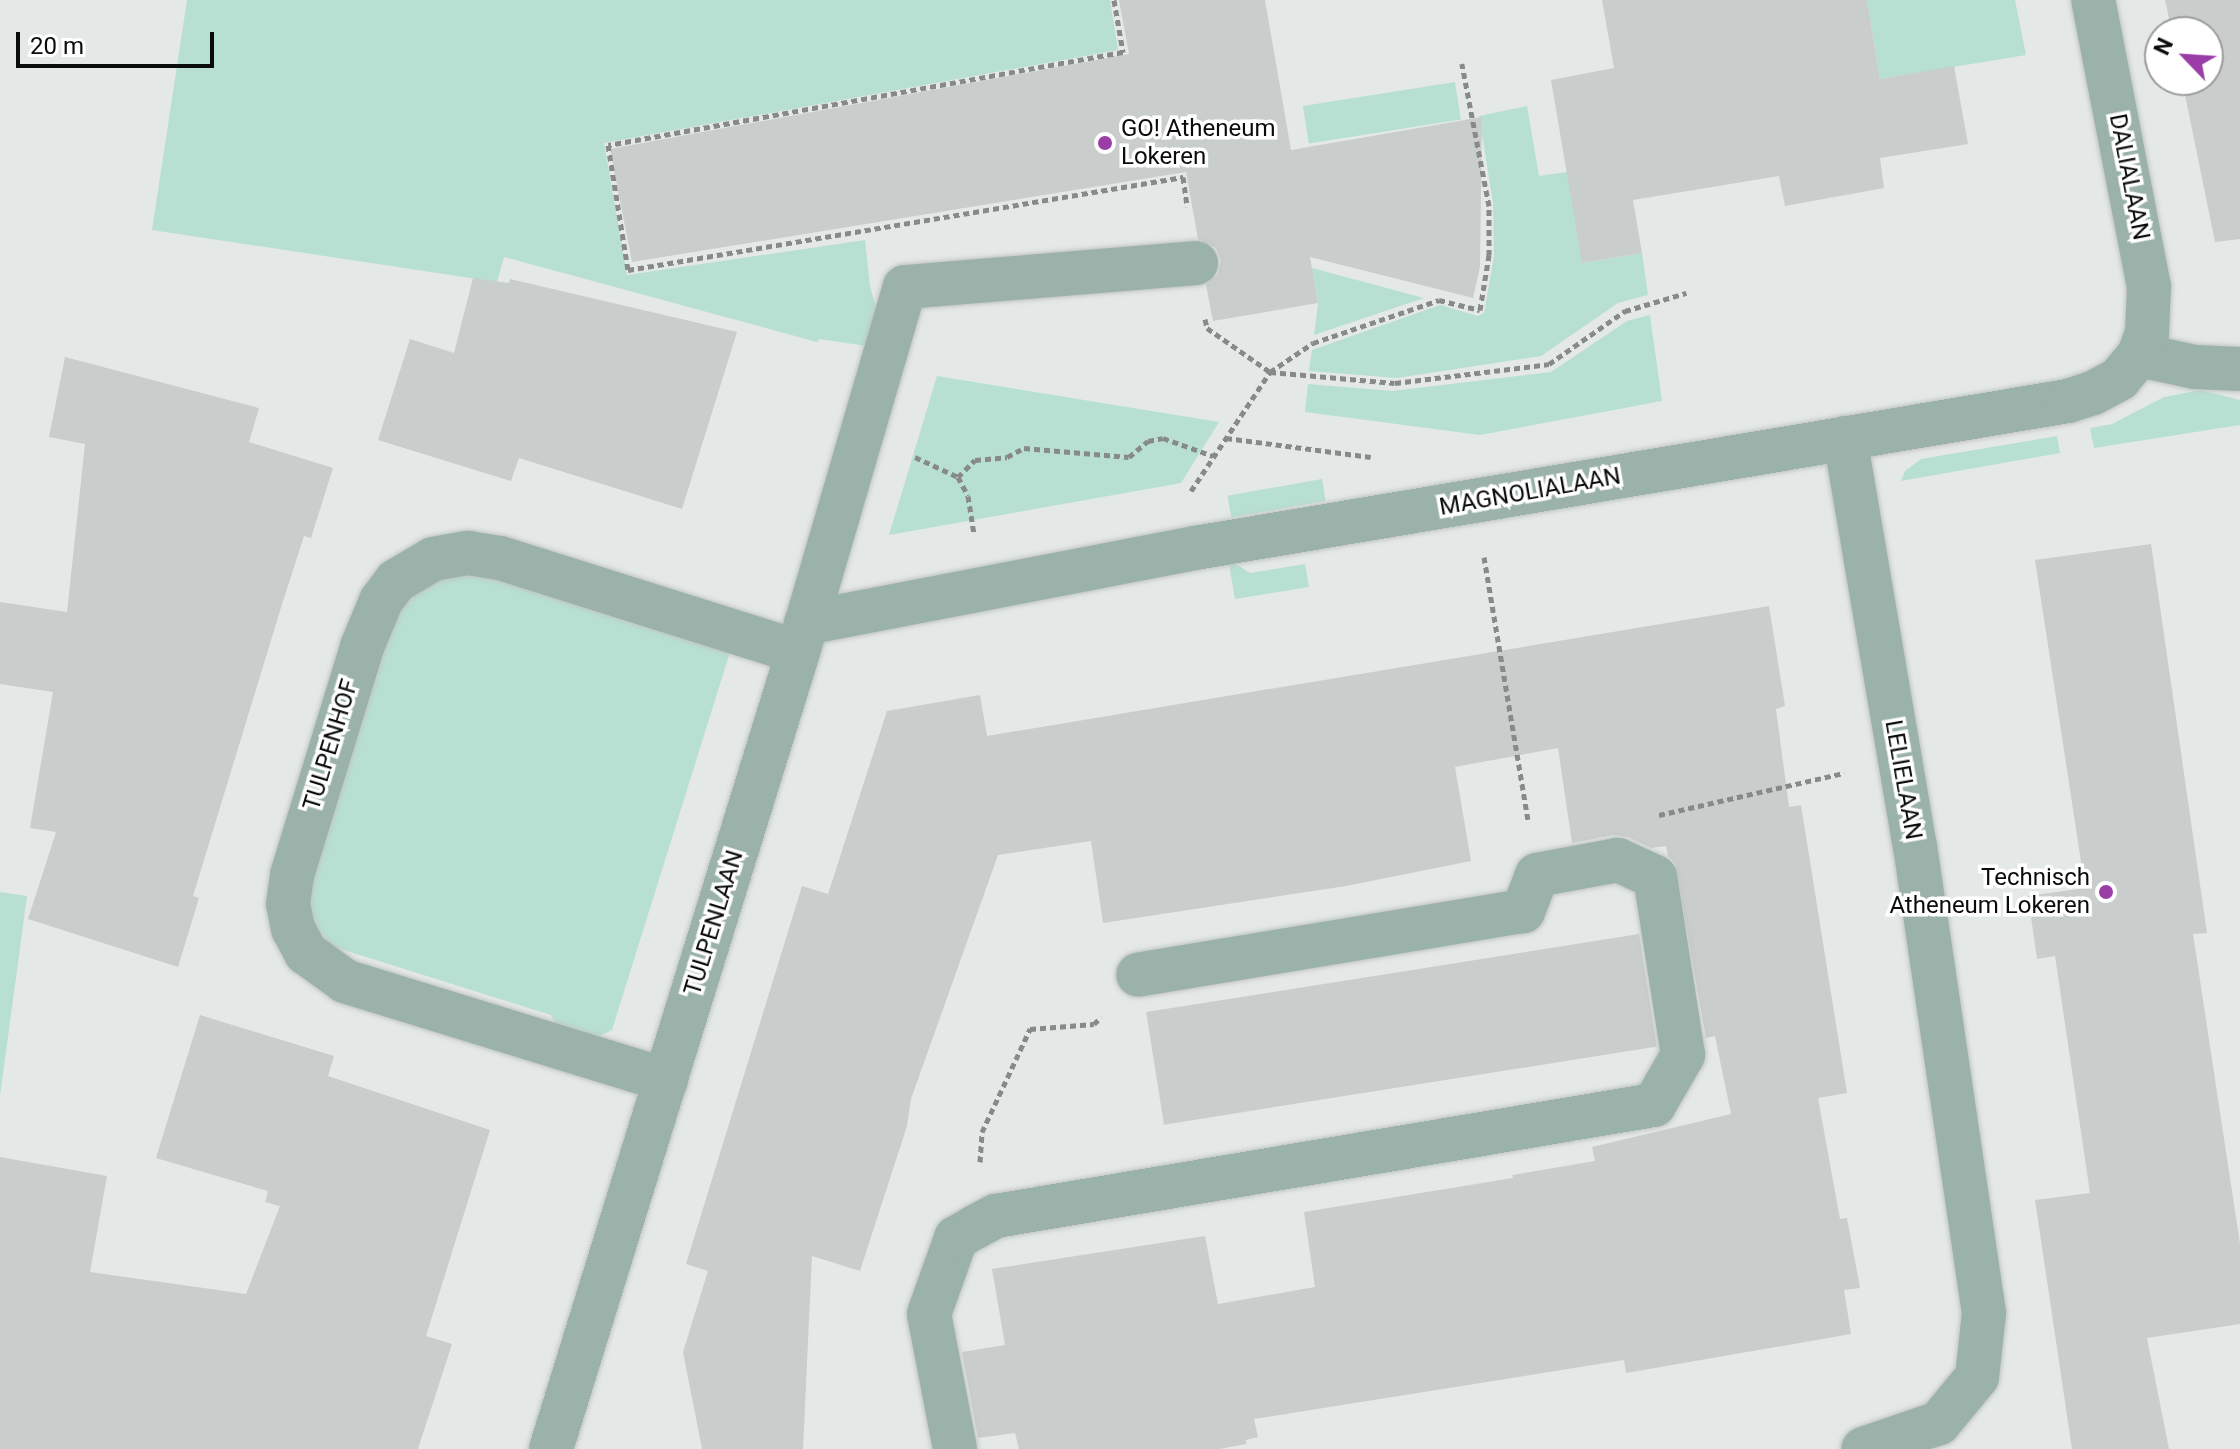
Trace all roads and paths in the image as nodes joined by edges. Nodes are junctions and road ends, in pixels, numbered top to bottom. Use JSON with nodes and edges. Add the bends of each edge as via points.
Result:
{"nodes":[{"id":1,"x":1114,"y":0,"type":"edge"},
{"id":2,"x":2093,"y":0,"type":"edge"},
{"id":3,"x":1462,"y":64,"type":"dead end"},
{"id":4,"x":1196,"y":263,"type":"junction"},
{"id":5,"x":1686,"y":293,"type":"dead end"},
{"id":6,"x":2139,"y":355,"type":"junction"},
{"id":7,"x":2240,"y":369,"type":"edge"},
{"id":8,"x":1270,"y":372,"type":"junction"},
{"id":9,"x":1845,"y":438,"type":"junction"},
{"id":10,"x":860,"y":442,"type":"junction"},
{"id":11,"x":1214,"y":456,"type":"dead end"},
{"id":12,"x":1376,"y":458,"type":"dead end"},
{"id":13,"x":958,"y":477,"type":"junction"},
{"id":14,"x":1474,"y":500,"type":"junction"},
{"id":15,"x":984,"y":591,"type":"junction"},
{"id":16,"x":802,"y":638,"type":"junction"},
{"id":17,"x":1900,"y":760,"type":"junction"},
{"id":18,"x":1618,"y":860,"type":"junction"},
{"id":19,"x":1537,"y":875,"type":"junction"},
{"id":20,"x":1138,"y":975,"type":"joint"},
{"id":21,"x":666,"y":1080,"type":"junction"},
{"id":22,"x":975,"y":1227,"type":"junction"},
{"id":23,"x":551,"y":1449,"type":"edge"},
{"id":24,"x":955,"y":1449,"type":"edge"},
{"id":25,"x":1863,"y":1449,"type":"edge"}],
"edges":[{"from":1,"to":4,"type":"path","via":[[1123,52],[608,145],[628,270],[1183,177]]},
{"from":2,"to":6,"type":"street","name":"DALIALAAN","via":[[2147,266],[2147,333]]},
{"from":3,"to":8,"type":"path","via":[[1489,206],[1489,255],[1480,310],[1439,300],[1313,343]]},
{"from":4,"to":8,"type":"path","via":[[1207,328]]},
{"from":4,"to":10,"type":"street","name":"TULPENLAAN","via":[[905,287]]},
{"from":5,"to":8,"type":"path","via":[[1625,311],[1549,364],[1395,383]]},
{"from":6,"to":7,"type":"street","via":[[2195,367]]},
{"from":6,"to":9,"type":"street","name":"MAGNOLIALAAN","via":[[2119,379],[2068,401]]},
{"from":8,"to":12,"type":"path","via":[[1226,438]]},
{"from":9,"to":14,"type":"street","name":"MAGNOLIALAAN"},
{"from":9,"to":17,"type":"street","name":"LELIELAAN"},
{"from":10,"to":13,"type":"path","via":[[930,462]]},
{"from":10,"to":16,"type":"street","name":"TULPENLAAN"},
{"from":11,"to":13,"type":"path","via":[[1163,438],[1148,441],[1129,457],[1024,448],[1007,457],[975,460]]},
{"from":13,"to":15,"type":"path","via":[[968,496]]},
{"from":14,"to":15,"type":"street","name":"MAGNOLIALAAN"},
{"from":14,"to":19,"type":"path"},
{"from":15,"to":16,"type":"street","name":"MAGNOLIALAAN"},
{"from":16,"to":21,"type":"street","name":"TULPENLAAN"},
{"from":16,"to":21,"type":"street","name":"TULPENHOF","via":[[468,553],[433,559],[396,581],[381,601],[357,662],[292,875],[288,904],[306,953],[345,981]]},
{"from":17,"to":18,"type":"path","via":[[1654,817]]},
{"from":17,"to":25,"type":"street","name":"LELIELAAN","via":[[1984,1313],[1977,1377],[1939,1423]]},
{"from":18,"to":19,"type":"street"},
{"from":18,"to":22,"type":"street","via":[[1655,877],[1683,1055],[1654,1105],[996,1216]]},
{"from":19,"to":20,"type":"street","via":[[1523,911]]},
{"from":20,"to":22,"type":"path","via":[[1094,1024],[1030,1029],[982,1132]]},
{"from":21,"to":23,"type":"street","name":"TULPENLAAN"},
{"from":22,"to":24,"type":"street","via":[[956,1238],[929,1314]]}]}
